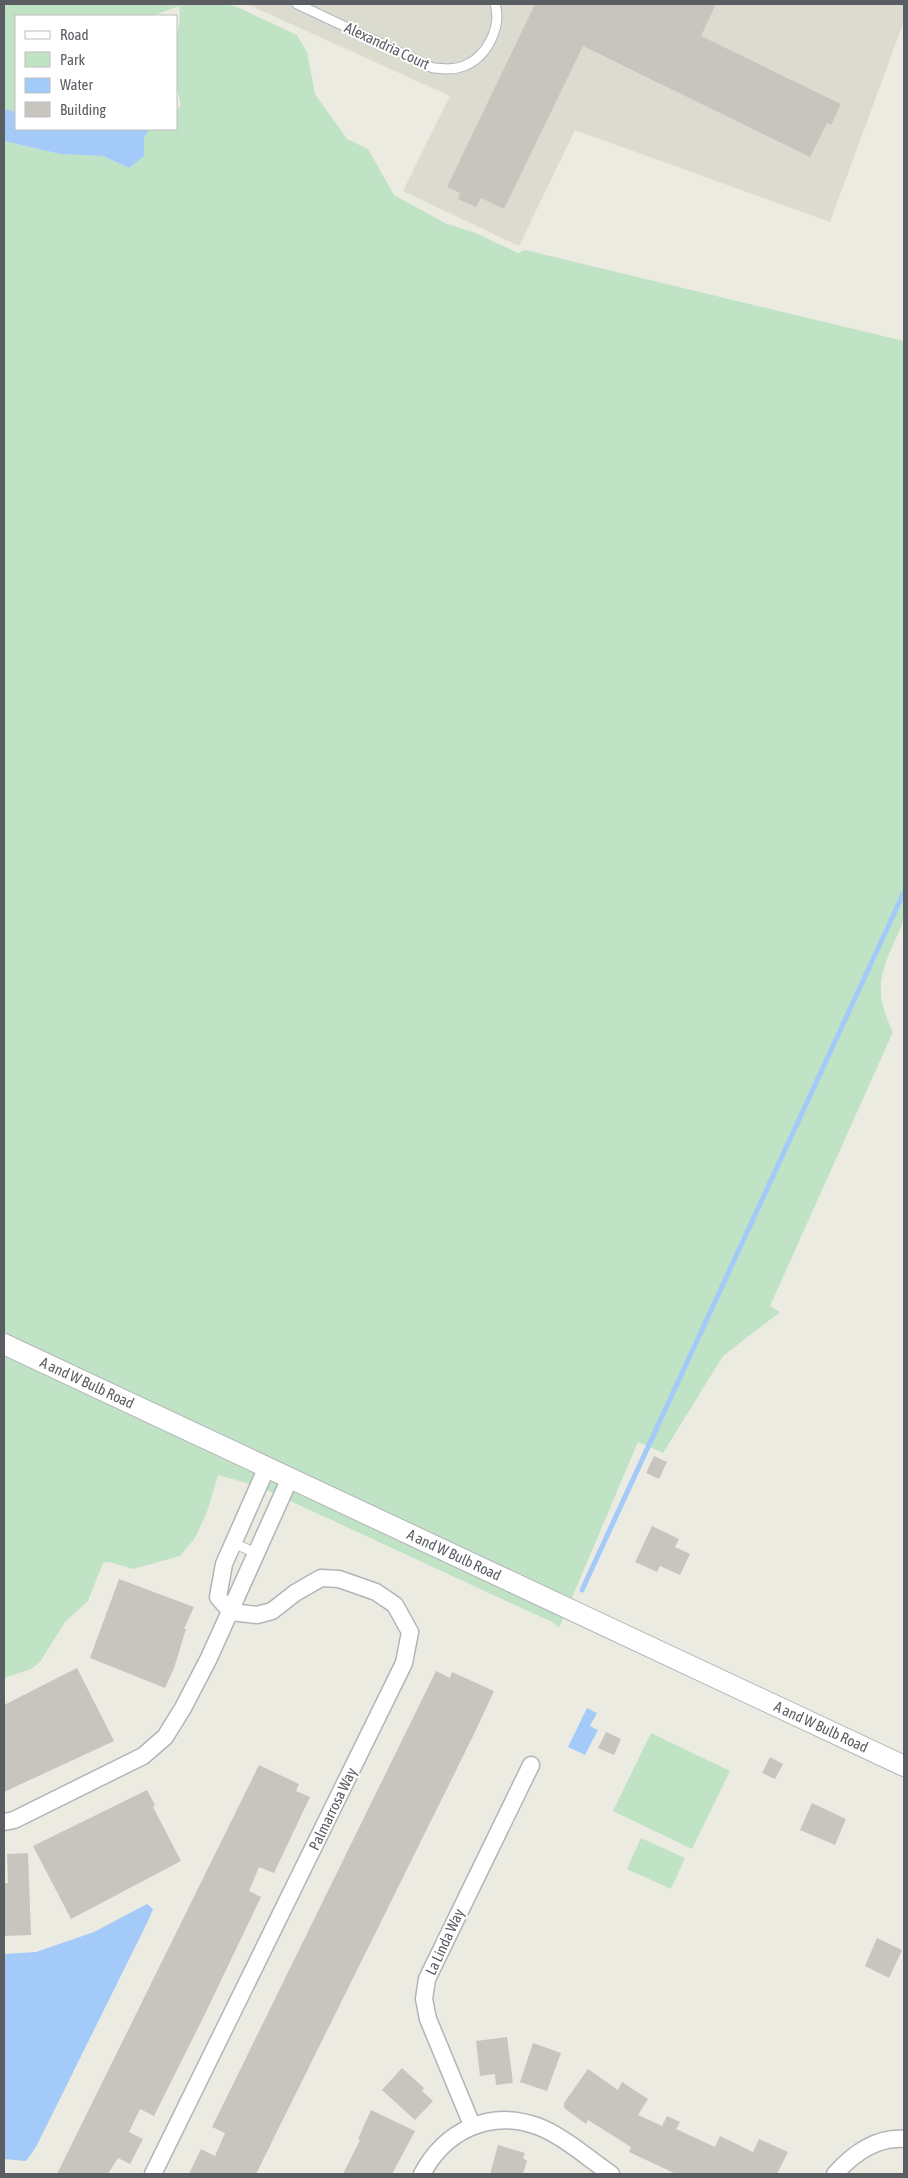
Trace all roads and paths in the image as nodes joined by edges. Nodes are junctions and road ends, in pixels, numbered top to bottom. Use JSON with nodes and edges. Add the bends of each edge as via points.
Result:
{"nodes":[{"id":1,"x":297,"y":4,"type":"edge"},
{"id":2,"x":495,"y":4,"type":"edge"},
{"id":3,"x":4,"y":1344,"type":"edge"},
{"id":4,"x":267,"y":1467,"type":"junction"},
{"id":5,"x":290,"y":1478,"type":"junction"},
{"id":6,"x":233,"y":1543,"type":"junction"},
{"id":7,"x":256,"y":1553,"type":"junction"},
{"id":8,"x":231,"y":1612,"type":"junction"},
{"id":9,"x":531,"y":1765,"type":"dead end"},
{"id":10,"x":904,"y":1766,"type":"edge"},
{"id":11,"x":4,"y":1822,"type":"edge"},
{"id":12,"x":472,"y":2125,"type":"junction"},
{"id":13,"x":904,"y":2139,"type":"edge"},
{"id":14,"x":153,"y":2174,"type":"edge"},
{"id":15,"x":422,"y":2174,"type":"edge"},
{"id":16,"x":611,"y":2174,"type":"edge"},
{"id":17,"x":835,"y":2174,"type":"edge"}],
"edges":[{"from":1,"to":2,"type":"lane","name":"Alexandria Court","via":[[433,68],[448,69],[465,66],[480,57],[493,37],[499,14]]},
{"from":3,"to":4,"type":"street","name":"A and W Bulb Road"},
{"from":4,"to":5,"type":"street","name":"A and W Bulb Road"},
{"from":4,"to":6,"type":"street"},
{"from":5,"to":7,"type":"street"},
{"from":5,"to":10,"type":"street","name":"A and W Bulb Road"},
{"from":6,"to":7,"type":"lane"},
{"from":6,"to":8,"type":"street","via":[[224,1564],[218,1597]]},
{"from":7,"to":8,"type":"street"},
{"from":8,"to":11,"type":"street","via":[[165,1737],[143,1756]]},
{"from":8,"to":14,"type":"street","name":"Palmarrosa Way","via":[[257,1616],[272,1611],[321,1578],[340,1578],[376,1592],[395,1605],[410,1632],[404,1663]]},
{"from":9,"to":12,"type":"street","name":"La Linda Way","via":[[427,1979],[424,1999],[428,2019]]},
{"from":12,"to":15,"type":"street","via":[[449,2138]]},
{"from":12,"to":16,"type":"street","via":[[499,2121],[537,2126]]},
{"from":13,"to":17,"type":"street","via":[[875,2143],[858,2153]]}]}
